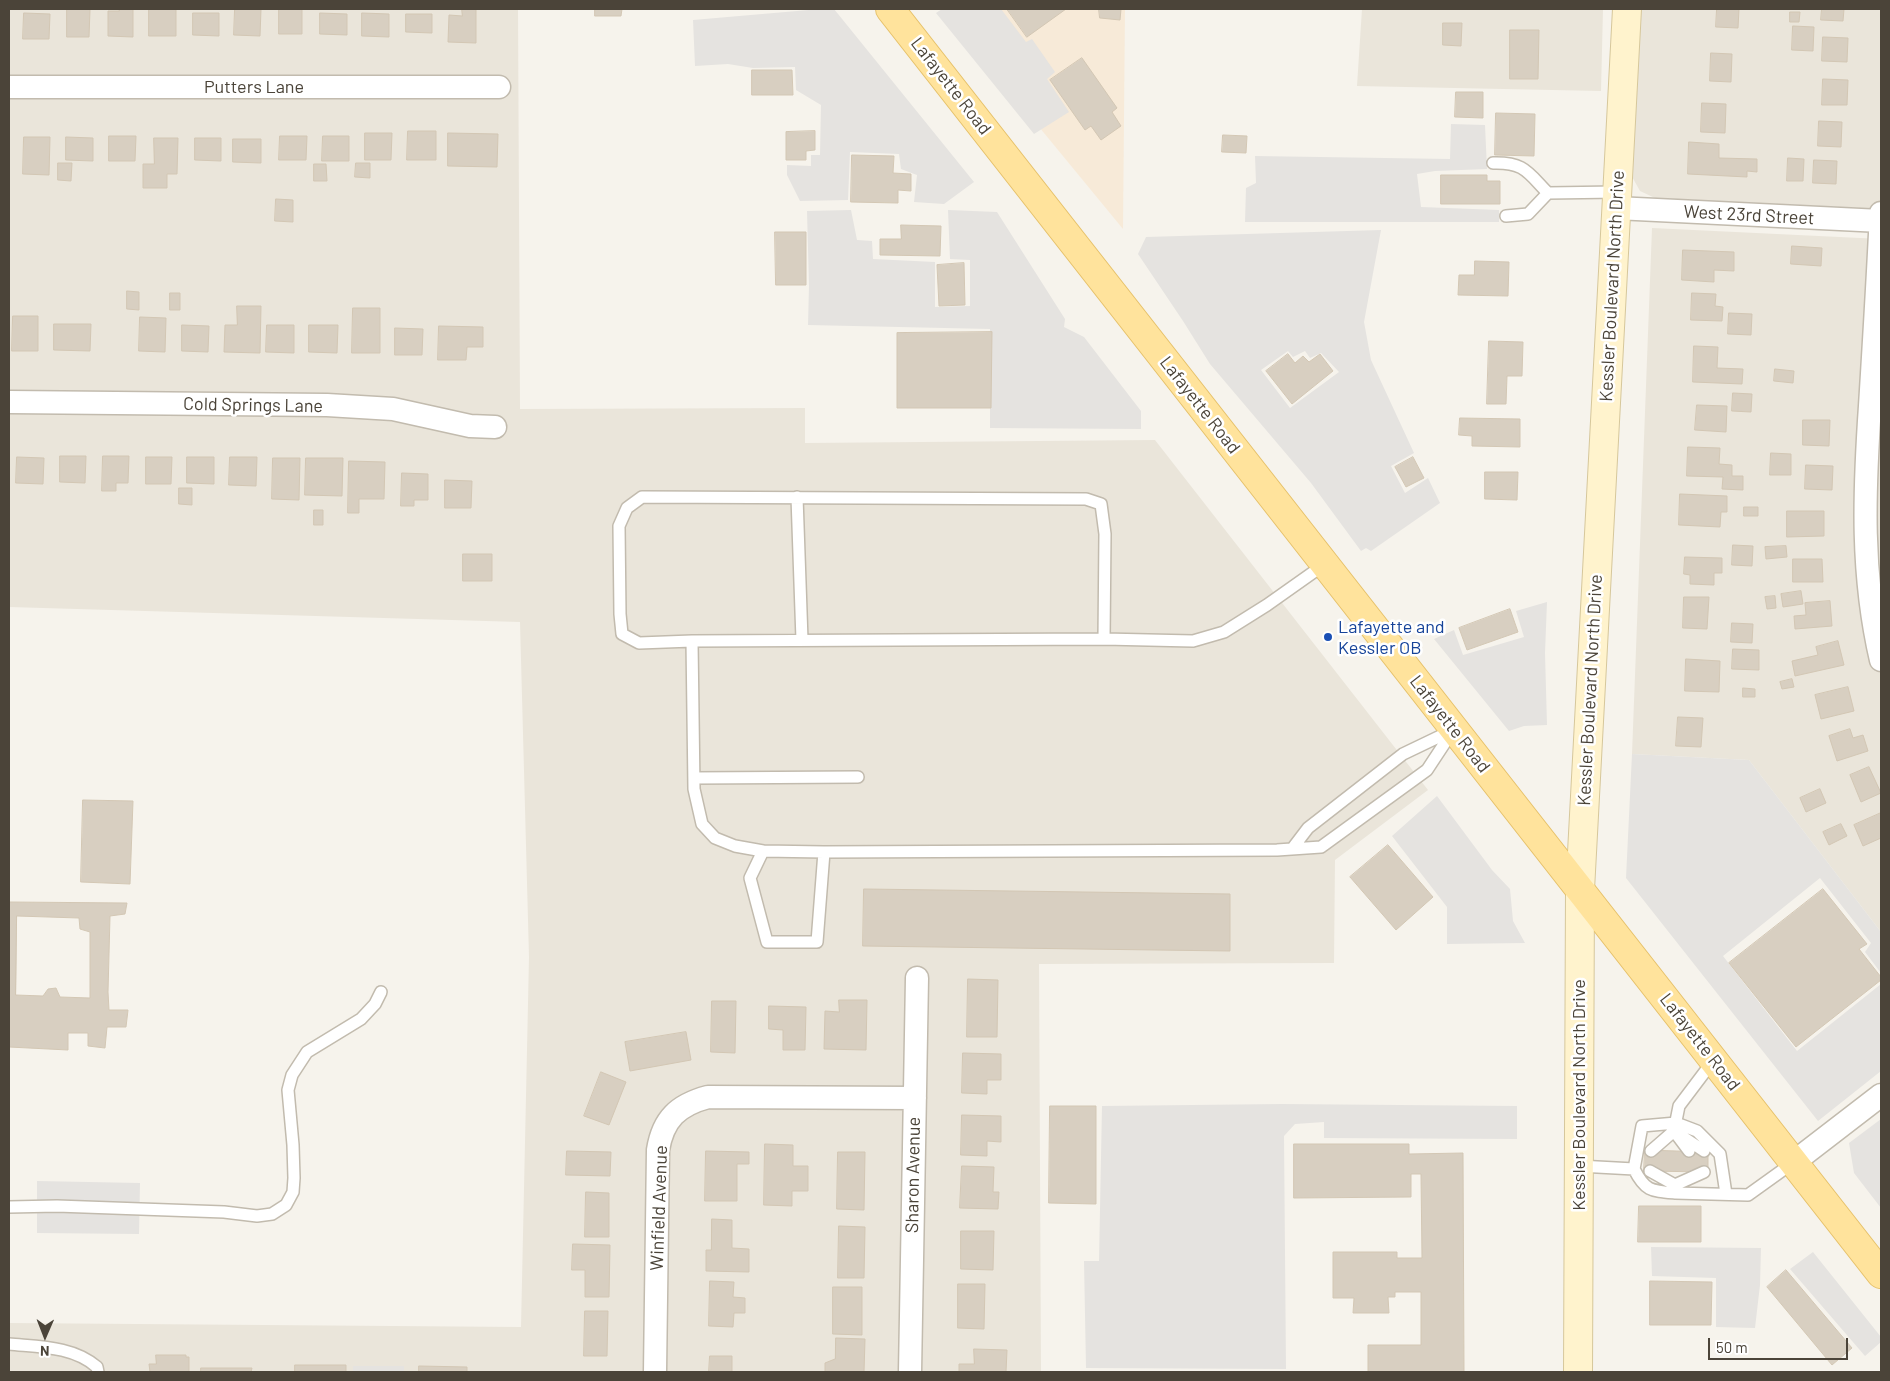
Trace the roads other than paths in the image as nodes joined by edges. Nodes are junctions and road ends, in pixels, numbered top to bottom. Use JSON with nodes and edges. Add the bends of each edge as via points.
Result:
{"nodes":[{"id":1,"x":890,"y":9,"type":"edge"},
{"id":2,"x":1626,"y":9,"type":"edge"},
{"id":3,"x":9,"y":87,"type":"edge"},
{"id":4,"x":499,"y":87,"type":"dead end"},
{"id":5,"x":1493,"y":163,"type":"dead end"},
{"id":6,"x":1548,"y":193,"type":"junction"},
{"id":7,"x":1616,"y":200,"type":"junction"},
{"id":8,"x":1881,"y":212,"type":"edge"},
{"id":9,"x":1506,"y":216,"type":"dead end"},
{"id":10,"x":1881,"y":221,"type":"edge"},
{"id":11,"x":9,"y":402,"type":"edge"},
{"id":12,"x":495,"y":427,"type":"dead end"},
{"id":13,"x":797,"y":498,"type":"junction"},
{"id":14,"x":1325,"y":564,"type":"junction"},
{"id":15,"x":1104,"y":639,"type":"junction"},
{"id":16,"x":802,"y":640,"type":"junction"},
{"id":17,"x":692,"y":641,"type":"junction"},
{"id":18,"x":1881,"y":660,"type":"edge"},
{"id":19,"x":1454,"y":730,"type":"junction"},
{"id":20,"x":858,"y":777,"type":"dead end"},
{"id":21,"x":694,"y":778,"type":"junction"},
{"id":22,"x":1292,"y":848,"type":"junction"},
{"id":23,"x":763,"y":851,"type":"junction"},
{"id":24,"x":824,"y":852,"type":"junction"},
{"id":25,"x":1580,"y":890,"type":"junction"},
{"id":26,"x":917,"y":978,"type":"dead end"},
{"id":27,"x":381,"y":992,"type":"dead end"},
{"id":28,"x":1714,"y":1060,"type":"junction"},
{"id":29,"x":1881,"y":1095,"type":"edge"},
{"id":30,"x":915,"y":1098,"type":"junction"},
{"id":31,"x":1675,"y":1127,"type":"junction"},
{"id":32,"x":1651,"y":1150,"type":"dead end"},
{"id":33,"x":1664,"y":1151,"type":"dead end"},
{"id":34,"x":1688,"y":1151,"type":"dead end"},
{"id":35,"x":1704,"y":1152,"type":"dead end"},
{"id":36,"x":1794,"y":1162,"type":"junction"},
{"id":37,"x":1579,"y":1166,"type":"junction"},
{"id":38,"x":1634,"y":1169,"type":"junction"},
{"id":39,"x":1650,"y":1171,"type":"dead end"},
{"id":40,"x":1664,"y":1171,"type":"dead end"},
{"id":41,"x":1688,"y":1172,"type":"dead end"},
{"id":42,"x":1704,"y":1172,"type":"dead end"},
{"id":43,"x":1675,"y":1189,"type":"junction"},
{"id":44,"x":1726,"y":1194,"type":"junction"},
{"id":45,"x":9,"y":1207,"type":"edge"},
{"id":46,"x":1881,"y":1274,"type":"edge"},
{"id":47,"x":9,"y":1344,"type":"edge"},
{"id":48,"x":98,"y":1372,"type":"edge"},
{"id":49,"x":655,"y":1372,"type":"edge"},
{"id":50,"x":910,"y":1372,"type":"edge"},
{"id":51,"x":1578,"y":1372,"type":"edge"}],
"edges":[{"from":1,"to":14,"type":"main road","name":"Lafayette Road"},
{"from":2,"to":7,"type":"main road","name":"Kessler Boulevard North Drive"},
{"from":3,"to":4,"type":"street","name":"Putters Lane"},
{"from":5,"to":6,"type":"lane","via":[[1509,163],[1527,170]]},
{"from":6,"to":7,"type":"lane"},
{"from":6,"to":9,"type":"lane","via":[[1528,214]]},
{"from":7,"to":10,"type":"street","name":"West 23rd Street"},
{"from":7,"to":25,"type":"main road","name":"Kessler Boulevard North Drive"},
{"from":8,"to":10,"type":"street"},
{"from":10,"to":18,"type":"street","via":[[1864,509],[1868,579]]},
{"from":11,"to":12,"type":"street","name":"Cold Springs Lane","via":[[327,405],[393,409],[470,426]]},
{"from":13,"to":15,"type":"lane","via":[[1086,498],[1101,504],[1105,534]]},
{"from":13,"to":16,"type":"lane"},
{"from":13,"to":17,"type":"lane","via":[[642,497],[627,508],[619,526],[622,634],[639,643]]},
{"from":14,"to":15,"type":"lane","via":[[1224,632],[1193,641]]},
{"from":14,"to":19,"type":"main road","name":"Lafayette Road"},
{"from":15,"to":16,"type":"lane"},
{"from":16,"to":17,"type":"lane"},
{"from":17,"to":21,"type":"lane"},
{"from":19,"to":22,"type":"lane","via":[[1403,754],[1308,828]]},
{"from":19,"to":22,"type":"lane","via":[[1428,770],[1321,847]]},
{"from":19,"to":25,"type":"main road","name":"Lafayette Road"},
{"from":20,"to":21,"type":"lane"},
{"from":21,"to":23,"type":"lane","via":[[702,824],[715,838]]},
{"from":22,"to":24,"type":"lane"},
{"from":23,"to":24,"type":"lane"},
{"from":23,"to":24,"type":"lane","via":[[750,878],[767,942],[817,942]]},
{"from":25,"to":28,"type":"main road","name":"Lafayette Road"},
{"from":25,"to":37,"type":"main road","name":"Kessler Boulevard North Drive"},
{"from":26,"to":30,"type":"street","name":"Sharon Avenue"},
{"from":27,"to":45,"type":"lane","via":[[361,1019],[307,1052],[292,1075],[288,1090],[293,1192],[286,1205],[272,1214]]},
{"from":28,"to":31,"type":"lane","via":[[1679,1106]]},
{"from":28,"to":36,"type":"main road","name":"Lafayette Road"},
{"from":29,"to":36,"type":"street"},
{"from":30,"to":49,"type":"street","name":"Winfield Avenue","via":[[708,1097],[676,1111],[662,1133],[658,1150]]},
{"from":30,"to":50,"type":"street","name":"Sharon Avenue"},
{"from":31,"to":32,"type":"lane"},
{"from":31,"to":33,"type":"lane"},
{"from":31,"to":34,"type":"lane"},
{"from":31,"to":35,"type":"lane"},
{"from":31,"to":38,"type":"lane","via":[[1642,1126]]},
{"from":31,"to":44,"type":"lane","via":[[1697,1131],[1720,1154]]},
{"from":36,"to":44,"type":"lane","via":[[1748,1195]]},
{"from":36,"to":46,"type":"main road","name":"Lafayette Road"},
{"from":37,"to":38,"type":"lane"},
{"from":37,"to":51,"type":"main road","name":"Kessler Boulevard North Drive"},
{"from":38,"to":43,"type":"lane","via":[[1640,1180],[1653,1191]]},
{"from":39,"to":43,"type":"lane"},
{"from":40,"to":43,"type":"lane"},
{"from":41,"to":43,"type":"lane"},
{"from":42,"to":43,"type":"lane"},
{"from":43,"to":44,"type":"lane"},
{"from":47,"to":48,"type":"lane","via":[[57,1348],[87,1358]]}]}
